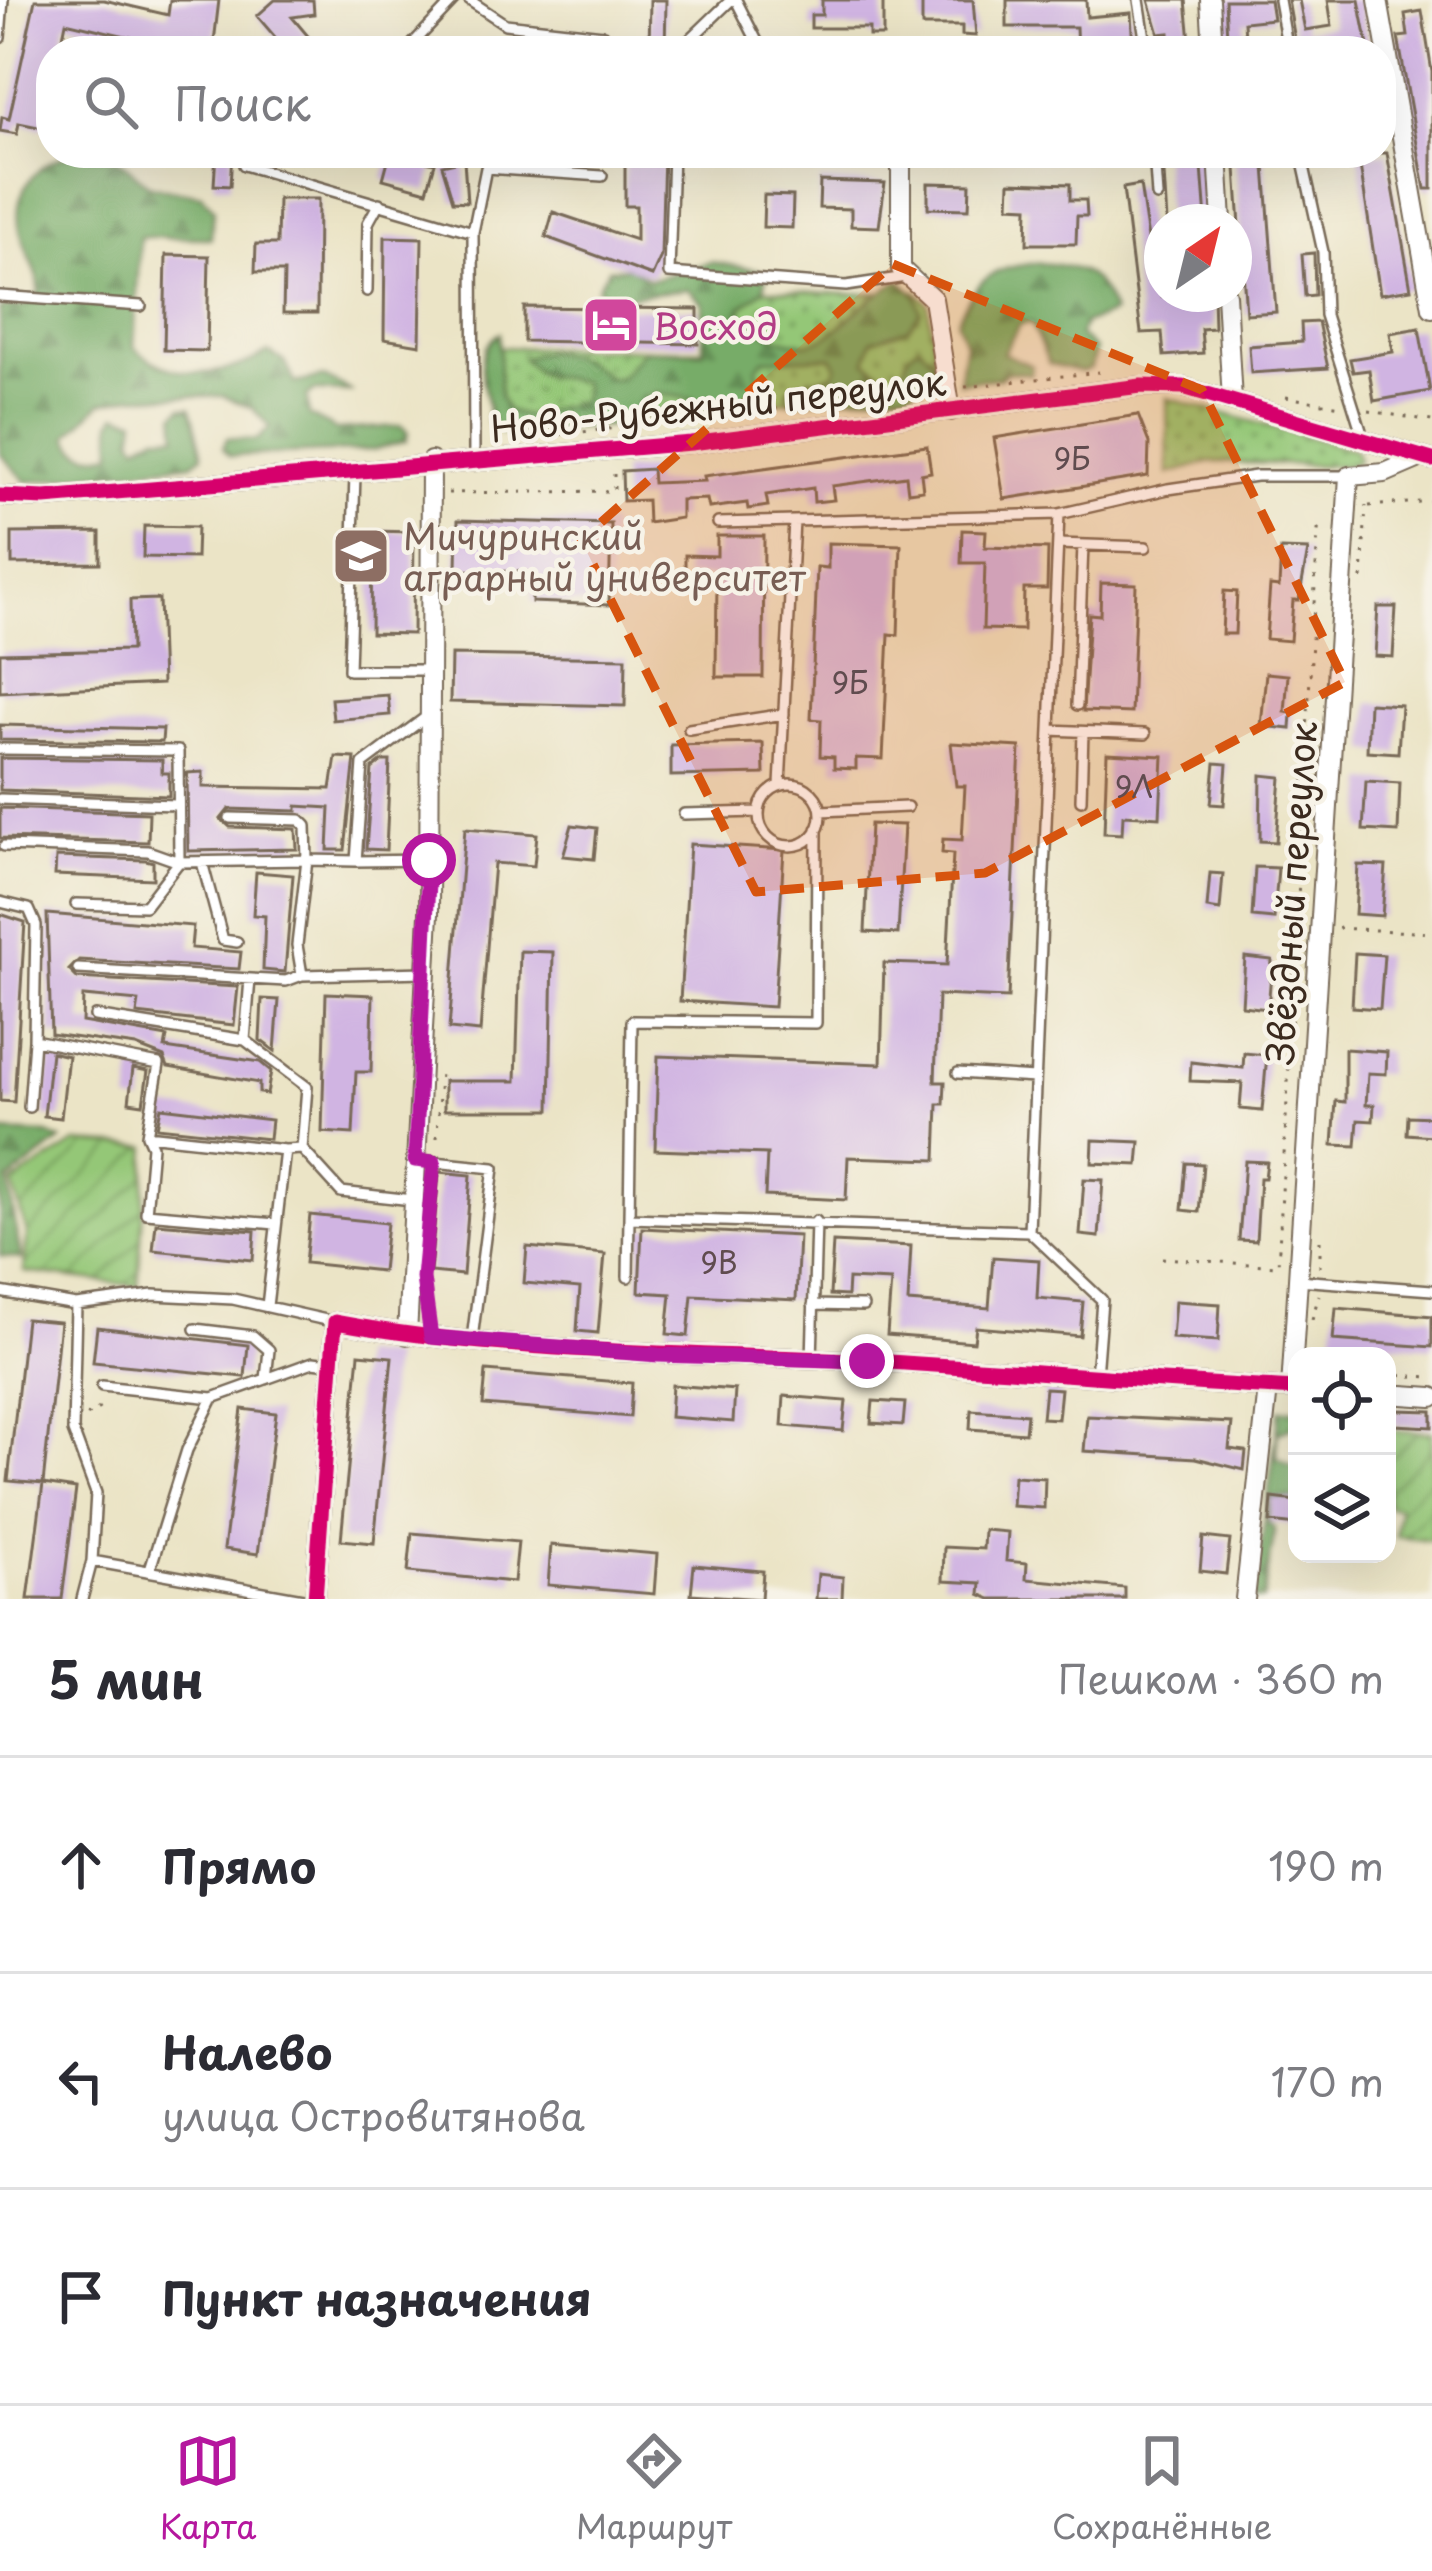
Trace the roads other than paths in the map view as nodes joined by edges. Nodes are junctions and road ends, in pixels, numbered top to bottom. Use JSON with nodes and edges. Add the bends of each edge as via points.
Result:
{"nodes":[{"id":1,"x":3,"y":0,"type":"edge"},
{"id":2,"x":454,"y":0,"type":"edge"},
{"id":3,"x":469,"y":0,"type":"edge"},
{"id":4,"x":734,"y":0,"type":"edge"},
{"id":5,"x":1139,"y":0,"type":"edge"},
{"id":6,"x":1210,"y":0,"type":"edge"},
{"id":7,"x":1279,"y":0,"type":"edge"},
{"id":8,"x":1378,"y":0,"type":"edge"},
{"id":9,"x":603,"y":35,"type":"dead end"},
{"id":10,"x":420,"y":36,"type":"edge"},
{"id":11,"x":694,"y":36,"type":"edge"},
{"id":12,"x":754,"y":36,"type":"edge"},
{"id":13,"x":1145,"y":36,"type":"edge"},
{"id":14,"x":1212,"y":36,"type":"edge"},
{"id":15,"x":1285,"y":36,"type":"edge"},
{"id":16,"x":1384,"y":36,"type":"edge"},
{"id":17,"x":0,"y":38,"type":"edge"},
{"id":18,"x":1396,"y":103,"type":"edge"},
{"id":19,"x":255,"y":168,"type":"edge"},
{"id":20,"x":672,"y":168,"type":"edge"},
{"id":21,"x":901,"y":168,"type":"edge"},
{"id":22,"x":1155,"y":168,"type":"edge"},
{"id":23,"x":1219,"y":168,"type":"edge"},
{"id":24,"x":1304,"y":168,"type":"edge"},
{"id":25,"x":602,"y":176,"type":"dead end"},
{"id":26,"x":1156,"y":196,"type":"dead end"},
{"id":27,"x":380,"y":202,"type":"junction"},
{"id":28,"x":1221,"y":204,"type":"edge"},
{"id":29,"x":473,"y":232,"type":"junction"},
{"id":30,"x":905,"y":277,"type":"junction"},
{"id":31,"x":367,"y":291,"type":"dead end"},
{"id":32,"x":0,"y":296,"type":"edge"},
{"id":33,"x":141,"y":306,"type":"dead end"},
{"id":34,"x":1432,"y":308,"type":"edge"},
{"id":35,"x":1227,"y":312,"type":"edge"},
{"id":36,"x":1232,"y":401,"type":"junction"},
{"id":37,"x":951,"y":411,"type":"junction"},
{"id":38,"x":1364,"y":440,"type":"junction"},
{"id":39,"x":474,"y":458,"type":"junction"},
{"id":40,"x":1427,"y":459,"type":"edge"},
{"id":41,"x":431,"y":461,"type":"junction"},
{"id":42,"x":355,"y":468,"type":"junction"},
{"id":43,"x":1349,"y":476,"type":"junction"},
{"id":44,"x":0,"y":496,"type":"edge"},
{"id":45,"x":1059,"y":514,"type":"junction"},
{"id":46,"x":794,"y":521,"type":"junction"},
{"id":47,"x":718,"y":523,"type":"dead end"},
{"id":48,"x":1058,"y":544,"type":"junction"},
{"id":49,"x":1083,"y":545,"type":"junction"},
{"id":50,"x":1146,"y":547,"type":"dead end"},
{"id":51,"x":430,"y":670,"type":"junction"},
{"id":52,"x":1077,"y":705,"type":"dead end"},
{"id":53,"x":430,"y":714,"type":"junction"},
{"id":54,"x":784,"y":715,"type":"junction"},
{"id":55,"x":689,"y":729,"type":"dead end"},
{"id":56,"x":1050,"y":730,"type":"junction"},
{"id":57,"x":1084,"y":732,"type":"junction"},
{"id":58,"x":1145,"y":734,"type":"dead end"},
{"id":59,"x":0,"y":749,"type":"edge"},
{"id":60,"x":780,"y":785,"type":"junction"},
{"id":61,"x":0,"y":799,"type":"edge"},
{"id":62,"x":1081,"y":800,"type":"dead end"},
{"id":63,"x":175,"y":805,"type":"junction"},
{"id":64,"x":907,"y":807,"type":"dead end"},
{"id":65,"x":759,"y":812,"type":"junction"},
{"id":66,"x":820,"y":812,"type":"junction"},
{"id":67,"x":684,"y":814,"type":"dead end"},
{"id":68,"x":230,"y":818,"type":"dead end"},
{"id":69,"x":818,"y":829,"type":"junction"},
{"id":70,"x":4,"y":846,"type":"dead end"},
{"id":71,"x":307,"y":860,"type":"junction"},
{"id":72,"x":429,"y":860,"type":"junction"},
{"id":73,"x":356,"y":861,"type":"junction"},
{"id":74,"x":179,"y":862,"type":"junction"},
{"id":75,"x":202,"y":862,"type":"junction"},
{"id":76,"x":0,"y":902,"type":"edge"},
{"id":77,"x":76,"y":904,"type":"dead end"},
{"id":78,"x":237,"y":942,"type":"dead end"},
{"id":79,"x":78,"y":969,"type":"dead end"},
{"id":80,"x":426,"y":972,"type":"junction"},
{"id":81,"x":302,"y":975,"type":"junction"},
{"id":82,"x":250,"y":979,"type":"junction"},
{"id":83,"x":95,"y":1016,"type":"dead end"},
{"id":84,"x":34,"y":1040,"type":"junction"},
{"id":85,"x":245,"y":1040,"type":"junction"},
{"id":86,"x":958,"y":1073,"type":"dead end"},
{"id":87,"x":1035,"y":1078,"type":"junction"},
{"id":88,"x":29,"y":1107,"type":"dead end"},
{"id":89,"x":147,"y":1135,"type":"junction"},
{"id":90,"x":302,"y":1149,"type":"junction"},
{"id":91,"x":285,"y":1150,"type":"junction"},
{"id":92,"x":424,"y":1161,"type":"junction"},
{"id":93,"x":412,"y":1200,"type":"junction"},
{"id":94,"x":629,"y":1218,"type":"junction"},
{"id":95,"x":816,"y":1221,"type":"junction"},
{"id":96,"x":276,"y":1224,"type":"junction"},
{"id":97,"x":1029,"y":1232,"type":"junction"},
{"id":98,"x":628,"y":1277,"type":"dead end"},
{"id":99,"x":1298,"y":1280,"type":"junction"},
{"id":100,"x":1432,"y":1290,"type":"edge"},
{"id":101,"x":0,"y":1292,"type":"edge"},
{"id":102,"x":76,"y":1305,"type":"junction"},
{"id":103,"x":813,"y":1305,"type":"junction"},
{"id":104,"x":267,"y":1306,"type":"junction"},
{"id":105,"x":863,"y":1306,"type":"dead end"},
{"id":106,"x":335,"y":1322,"type":"junction"},
{"id":107,"x":195,"y":1329,"type":"dead end"},
{"id":108,"x":407,"y":1336,"type":"junction"},
{"id":109,"x":472,"y":1340,"type":"junction"},
{"id":110,"x":1296,"y":1347,"type":"edge"},
{"id":111,"x":812,"y":1360,"type":"junction"},
{"id":112,"x":329,"y":1364,"type":"junction"},
{"id":113,"x":1096,"y":1376,"type":"junction"},
{"id":114,"x":266,"y":1379,"type":"junction"},
{"id":115,"x":102,"y":1386,"type":"dead end"},
{"id":116,"x":1268,"y":1388,"type":"junction"},
{"id":117,"x":1288,"y":1389,"type":"edge"},
{"id":118,"x":1396,"y":1394,"type":"edge"},
{"id":119,"x":1432,"y":1396,"type":"edge"},
{"id":120,"x":213,"y":1398,"type":"junction"},
{"id":121,"x":92,"y":1561,"type":"junction"},
{"id":122,"x":150,"y":1569,"type":"junction"},
{"id":123,"x":82,"y":1599,"type":"edge"},
{"id":124,"x":303,"y":1599,"type":"edge"},
{"id":125,"x":315,"y":1599,"type":"edge"},
{"id":126,"x":1245,"y":1599,"type":"edge"}],
"edges":[{"from":1,"to":17,"type":"lane"},
{"from":2,"to":10,"type":"lane"},
{"from":3,"to":9,"type":"lane","via":[[505,25]]},
{"from":4,"to":11,"type":"lane"},
{"from":4,"to":12,"type":"lane"},
{"from":5,"to":13,"type":"lane"},
{"from":6,"to":14,"type":"street"},
{"from":7,"to":15,"type":"lane"},
{"from":8,"to":16,"type":"street"},
{"from":18,"to":34,"type":"street"},
{"from":19,"to":27,"type":"lane"},
{"from":20,"to":30,"type":"lane","via":[[669,273],[846,286]]},
{"from":21,"to":30,"type":"street"},
{"from":22,"to":26,"type":"lane"},
{"from":23,"to":28,"type":"street"},
{"from":24,"to":38,"type":"lane","via":[[1324,253],[1325,315]]},
{"from":25,"to":29,"type":"lane","via":[[486,168]]},
{"from":27,"to":29,"type":"lane"},
{"from":27,"to":31,"type":"lane","via":[[368,223]]},
{"from":29,"to":39,"type":"lane"},
{"from":30,"to":37,"type":"street","via":[[933,299]]},
{"from":32,"to":33,"type":"lane"},
{"from":35,"to":36,"type":"street"},
{"from":36,"to":37,"type":"street","name":"Ново-Рубежный переулок","via":[[1142,386]]},
{"from":36,"to":38,"type":"street","name":"Ново-Рубежный переулок"},
{"from":37,"to":39,"type":"street","name":"Ново-Рубежный переулок"},
{"from":38,"to":40,"type":"street","name":"Ново-Рубежный переулок"},
{"from":39,"to":41,"type":"street","name":"Ново-Рубежный переулок"},
{"from":40,"to":43,"type":"street"},
{"from":41,"to":42,"type":"street","name":"Ново-Рубежный переулок"},
{"from":41,"to":51,"type":"street"},
{"from":42,"to":44,"type":"street","name":"Ново-Рубежный переулок"},
{"from":42,"to":51,"type":"lane","via":[[349,670]]},
{"from":43,"to":45,"type":"lane","via":[[1256,476]]},
{"from":43,"to":99,"type":"street","name":"Звёздный переулок"},
{"from":45,"to":46,"type":"lane"},
{"from":45,"to":48,"type":"lane"},
{"from":46,"to":47,"type":"lane"},
{"from":46,"to":54,"type":"lane"},
{"from":48,"to":49,"type":"lane"},
{"from":48,"to":56,"type":"lane"},
{"from":49,"to":50,"type":"lane"},
{"from":49,"to":52,"type":"lane"},
{"from":51,"to":53,"type":"street"},
{"from":53,"to":72,"type":"street"},
{"from":53,"to":73,"type":"lane","via":[[363,764]]},
{"from":54,"to":55,"type":"lane"},
{"from":54,"to":60,"type":"lane"},
{"from":56,"to":57,"type":"lane"},
{"from":56,"to":87,"type":"lane"},
{"from":57,"to":58,"type":"lane"},
{"from":57,"to":62,"type":"lane"},
{"from":59,"to":63,"type":"lane","via":[[178,751]]},
{"from":60,"to":65,"type":"lane"},
{"from":60,"to":66,"type":"lane","via":[[807,789]]},
{"from":61,"to":63,"type":"lane"},
{"from":63,"to":74,"type":"lane"},
{"from":64,"to":66,"type":"lane"},
{"from":65,"to":67,"type":"lane"},
{"from":65,"to":69,"type":"lane","via":[[777,843],[796,845]]},
{"from":66,"to":69,"type":"lane"},
{"from":68,"to":71,"type":"lane","via":[[300,820]]},
{"from":69,"to":94,"type":"lane","via":[[817,1023],[632,1021]]},
{"from":70,"to":74,"type":"lane","via":[[148,851]]},
{"from":71,"to":73,"type":"lane"},
{"from":71,"to":75,"type":"lane"},
{"from":71,"to":81,"type":"lane","via":[[297,945]]},
{"from":72,"to":73,"type":"lane"},
{"from":72,"to":80,"type":"street"},
{"from":74,"to":75,"type":"lane"},
{"from":74,"to":77,"type":"lane","via":[[145,907]]},
{"from":75,"to":78,"type":"lane","via":[[223,940]]},
{"from":76,"to":84,"type":"lane","via":[[29,909],[36,925]]},
{"from":79,"to":82,"type":"lane"},
{"from":80,"to":81,"type":"lane"},
{"from":80,"to":92,"type":"street"},
{"from":81,"to":82,"type":"lane"},
{"from":82,"to":85,"type":"lane"},
{"from":83,"to":85,"type":"lane"},
{"from":84,"to":88,"type":"lane"},
{"from":84,"to":89,"type":"lane","via":[[159,1064]]},
{"from":85,"to":90,"type":"lane","via":[[308,1087]]},
{"from":86,"to":87,"type":"lane"},
{"from":87,"to":97,"type":"lane"},
{"from":89,"to":91,"type":"lane"},
{"from":89,"to":96,"type":"lane","via":[[146,1213]]},
{"from":90,"to":91,"type":"lane"},
{"from":90,"to":93,"type":"lane","via":[[341,1192]]},
{"from":91,"to":96,"type":"lane"},
{"from":92,"to":93,"type":"street"},
{"from":92,"to":109,"type":"lane","via":[[494,1168]]},
{"from":93,"to":108,"type":"street"},
{"from":94,"to":95,"type":"lane"},
{"from":94,"to":98,"type":"lane"},
{"from":95,"to":97,"type":"lane"},
{"from":95,"to":103,"type":"lane"},
{"from":96,"to":104,"type":"lane"},
{"from":97,"to":113,"type":"lane","via":[[1102,1300]]},
{"from":99,"to":100,"type":"lane"},
{"from":99,"to":110,"type":"street","name":"Звёздный переулок"},
{"from":101,"to":102,"type":"lane"},
{"from":102,"to":104,"type":"lane","via":[[154,1295]]},
{"from":102,"to":121,"type":"lane","via":[[73,1431],[96,1493]]},
{"from":103,"to":105,"type":"lane"},
{"from":103,"to":111,"type":"lane"},
{"from":104,"to":106,"type":"lane"},
{"from":106,"to":108,"type":"street"},
{"from":106,"to":112,"type":"street"},
{"from":107,"to":114,"type":"lane","via":[[254,1336],[268,1350]]},
{"from":108,"to":109,"type":"street"},
{"from":109,"to":111,"type":"street"},
{"from":111,"to":113,"type":"street"},
{"from":112,"to":114,"type":"lane"},
{"from":112,"to":125,"type":"street"},
{"from":113,"to":116,"type":"street"},
{"from":114,"to":120,"type":"lane"},
{"from":115,"to":120,"type":"lane"},
{"from":116,"to":117,"type":"street"},
{"from":116,"to":126,"type":"street"},
{"from":118,"to":119,"type":"street"},
{"from":120,"to":122,"type":"lane","via":[[187,1450]]},
{"from":121,"to":122,"type":"lane"},
{"from":121,"to":123,"type":"lane"},
{"from":122,"to":124,"type":"lane"}]}
